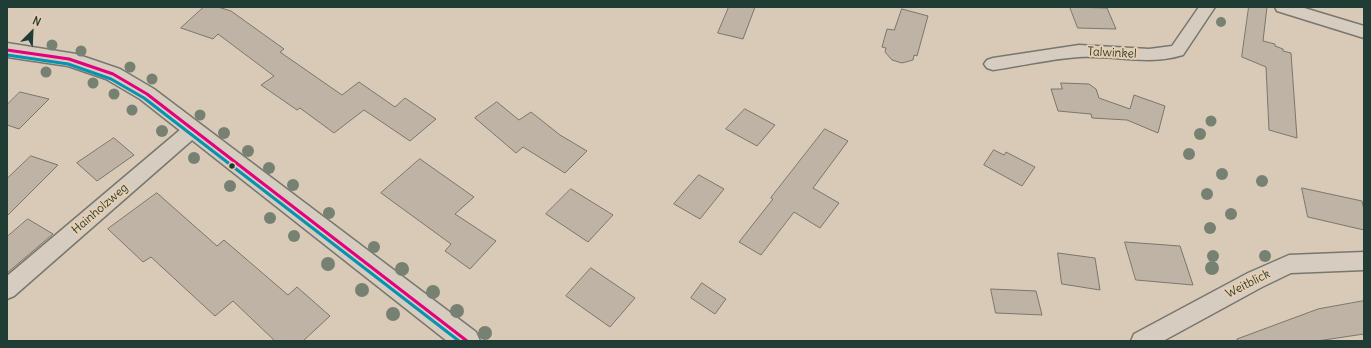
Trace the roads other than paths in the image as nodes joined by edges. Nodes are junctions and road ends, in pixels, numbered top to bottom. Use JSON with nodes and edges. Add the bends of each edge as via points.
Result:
{"nodes":[{"id":1,"x":1207,"y":7,"type":"edge"},
{"id":2,"x":1283,"y":7,"type":"edge"},
{"id":3,"x":1364,"y":32,"type":"edge"},
{"id":4,"x":7,"y":50,"type":"edge"},
{"id":5,"x":993,"y":64,"type":"dead end"},
{"id":6,"x":193,"y":129,"type":"junction"},
{"id":7,"x":1364,"y":261,"type":"edge"},
{"id":8,"x":7,"y":289,"type":"edge"},
{"id":9,"x":467,"y":341,"type":"edge"},
{"id":10,"x":1142,"y":341,"type":"edge"}],
"edges":[{"from":1,"to":5,"type":"street","name":"Talwinkel","via":[[1177,51],[1149,54],[1080,51]]},
{"from":2,"to":3,"type":"street"},
{"from":4,"to":6,"type":"street","via":[[70,59],[113,74],[147,94]]},
{"from":6,"to":8,"type":"street","name":"Hainholzweg"},
{"from":6,"to":9,"type":"street"},
{"from":7,"to":10,"type":"street","name":"Weitblick","via":[[1289,264]]}]}
